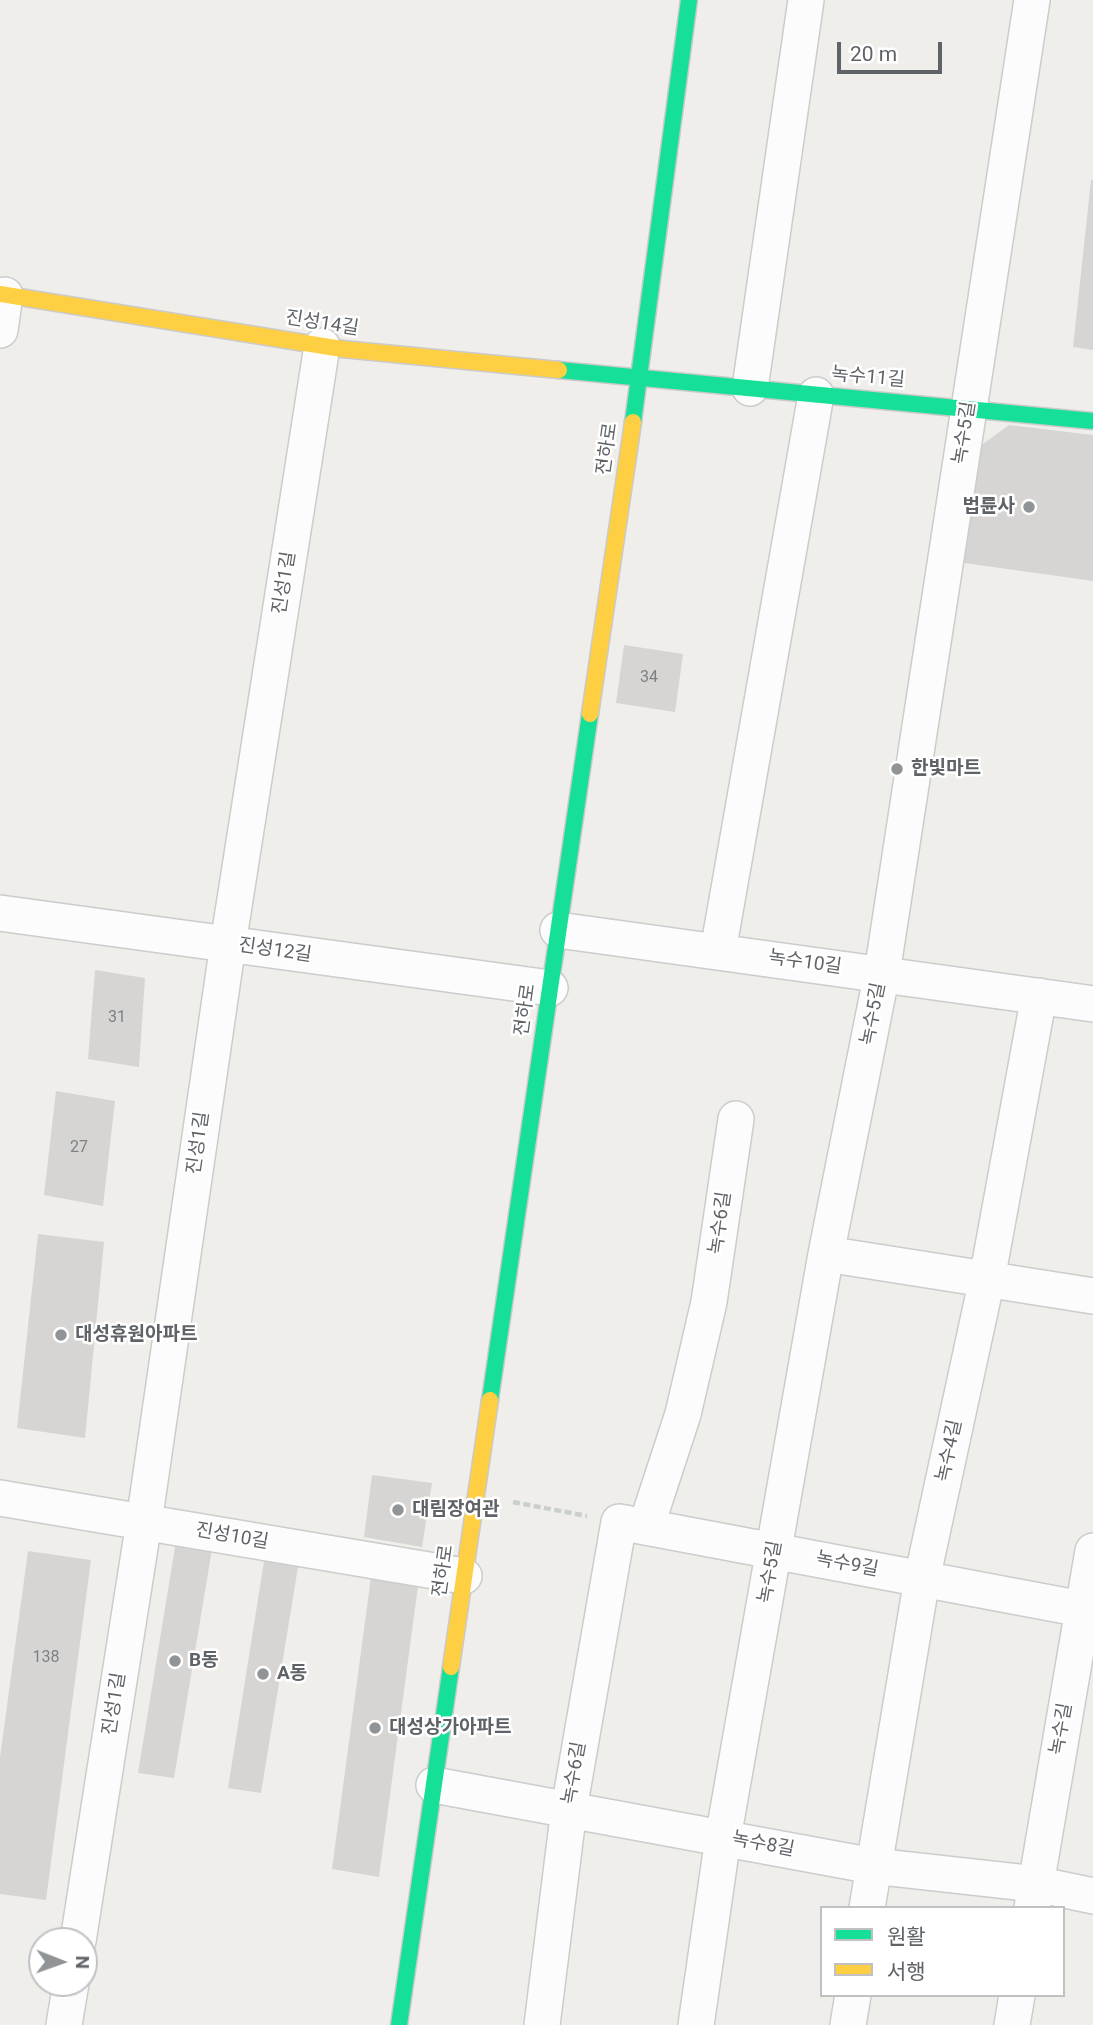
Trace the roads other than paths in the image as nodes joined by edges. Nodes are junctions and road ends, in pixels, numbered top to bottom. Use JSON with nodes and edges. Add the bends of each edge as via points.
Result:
{"nodes":[{"id":1,"x":689,"y":0,"type":"edge"},
{"id":2,"x":806,"y":0,"type":"edge"},
{"id":3,"x":1032,"y":0,"type":"edge"},
{"id":4,"x":3,"y":295,"type":"edge"},
{"id":5,"x":0,"y":330,"type":"edge"},
{"id":6,"x":322,"y":346,"type":"junction"},
{"id":7,"x":639,"y":378,"type":"junction"},
{"id":8,"x":750,"y":388,"type":"junction"},
{"id":9,"x":816,"y":395,"type":"junction"},
{"id":10,"x":969,"y":409,"type":"junction"},
{"id":11,"x":1093,"y":421,"type":"edge"},
{"id":12,"x":0,"y":913,"type":"edge"},
{"id":13,"x":558,"y":930,"type":"junction"},
{"id":14,"x":228,"y":944,"type":"junction"},
{"id":15,"x":718,"y":951,"type":"junction"},
{"id":16,"x":882,"y":973,"type":"junction"},
{"id":17,"x":550,"y":988,"type":"junction"},
{"id":18,"x":1039,"y":996,"type":"junction"},
{"id":19,"x":1093,"y":1004,"type":"edge"},
{"id":20,"x":736,"y":1119,"type":"dead end"},
{"id":21,"x":826,"y":1254,"type":"junction"},
{"id":22,"x":987,"y":1279,"type":"junction"},
{"id":23,"x":1093,"y":1296,"type":"edge"},
{"id":24,"x":0,"y":1498,"type":"edge"},
{"id":25,"x":144,"y":1522,"type":"junction"},
{"id":26,"x":632,"y":1525,"type":"junction"},
{"id":27,"x":1093,"y":1551,"type":"edge"},
{"id":28,"x":775,"y":1552,"type":"junction"},
{"id":29,"x":464,"y":1576,"type":"junction"},
{"id":30,"x":922,"y":1579,"type":"junction"},
{"id":31,"x":1088,"y":1610,"type":"edge"},
{"id":32,"x":434,"y":1785,"type":"junction"},
{"id":33,"x":569,"y":1810,"type":"junction"},
{"id":34,"x":723,"y":1838,"type":"junction"},
{"id":35,"x":873,"y":1866,"type":"junction"},
{"id":36,"x":1034,"y":1896,"type":"edge"},
{"id":37,"x":1093,"y":1896,"type":"edge"},
{"id":38,"x":867,"y":1906,"type":"edge"},
{"id":39,"x":80,"y":1927,"type":"edge"},
{"id":40,"x":69,"y":1997,"type":"edge"},
{"id":41,"x":853,"y":1997,"type":"edge"},
{"id":42,"x":1017,"y":1997,"type":"edge"},
{"id":43,"x":64,"y":2025,"type":"edge"},
{"id":44,"x":399,"y":2025,"type":"edge"},
{"id":45,"x":542,"y":2025,"type":"edge"},
{"id":46,"x":696,"y":2025,"type":"edge"},
{"id":47,"x":848,"y":2025,"type":"edge"},
{"id":48,"x":1012,"y":2025,"type":"edge"}],
"edges":[{"from":1,"to":7,"type":"street","name":"전하로"},
{"from":2,"to":8,"type":"street"},
{"from":3,"to":10,"type":"street","name":"녹수5길"},
{"from":4,"to":5,"type":"street"},
{"from":4,"to":6,"type":"street","name":"진성14길"},
{"from":6,"to":7,"type":"street","name":"진성14길"},
{"from":6,"to":14,"type":"street","name":"진성1길"},
{"from":7,"to":8,"type":"street","name":"녹수11길"},
{"from":7,"to":13,"type":"street","name":"전하로"},
{"from":8,"to":9,"type":"street","name":"녹수11길"},
{"from":9,"to":10,"type":"street","name":"녹수11길"},
{"from":9,"to":15,"type":"street"},
{"from":10,"to":11,"type":"street","name":"녹수11길"},
{"from":10,"to":16,"type":"street","name":"녹수5길"},
{"from":12,"to":14,"type":"street","name":"진성12길"},
{"from":13,"to":15,"type":"street","name":"녹수10길"},
{"from":13,"to":17,"type":"street","name":"전하로"},
{"from":14,"to":17,"type":"street","name":"진성12길"},
{"from":14,"to":25,"type":"street","name":"진성1길"},
{"from":15,"to":16,"type":"street","name":"녹수10길"},
{"from":16,"to":18,"type":"street","name":"녹수10길"},
{"from":16,"to":21,"type":"street","name":"녹수5길"},
{"from":17,"to":29,"type":"street","name":"전하로"},
{"from":18,"to":19,"type":"street","name":"녹수10길"},
{"from":18,"to":22,"type":"street","name":"녹수4길"},
{"from":20,"to":26,"type":"street","name":"녹수6길","via":[[709,1302],[683,1414]]},
{"from":21,"to":22,"type":"street"},
{"from":21,"to":28,"type":"street","name":"녹수5길"},
{"from":22,"to":23,"type":"street"},
{"from":22,"to":30,"type":"street","name":"녹수4길"},
{"from":24,"to":25,"type":"street","name":"진성10길"},
{"from":25,"to":29,"type":"street","name":"진성10길"},
{"from":25,"to":39,"type":"street","name":"진성1길"},
{"from":26,"to":28,"type":"street","name":"녹수9길"},
{"from":26,"to":33,"type":"street","name":"녹수6길"},
{"from":27,"to":31,"type":"street","name":"녹수길"},
{"from":28,"to":30,"type":"street","name":"녹수9길"},
{"from":28,"to":34,"type":"street","name":"녹수5길"},
{"from":29,"to":32,"type":"street","name":"전하로"},
{"from":30,"to":31,"type":"street","name":"녹수9길"},
{"from":30,"to":35,"type":"street","name":"녹수4길"},
{"from":31,"to":36,"type":"street","name":"녹수길"},
{"from":32,"to":33,"type":"street","name":"녹수8길"},
{"from":32,"to":44,"type":"street","name":"전하로"},
{"from":33,"to":34,"type":"street","name":"녹수8길"},
{"from":33,"to":45,"type":"street","name":"녹수6길"},
{"from":34,"to":35,"type":"street","name":"녹수8길"},
{"from":34,"to":46,"type":"street","name":"녹수5길"},
{"from":35,"to":36,"type":"street","name":"녹수8길"},
{"from":35,"to":38,"type":"street","name":"녹수4길"},
{"from":36,"to":37,"type":"street","name":"녹수8길"},
{"from":40,"to":43,"type":"street"},
{"from":41,"to":47,"type":"street"},
{"from":42,"to":48,"type":"street"}]}
